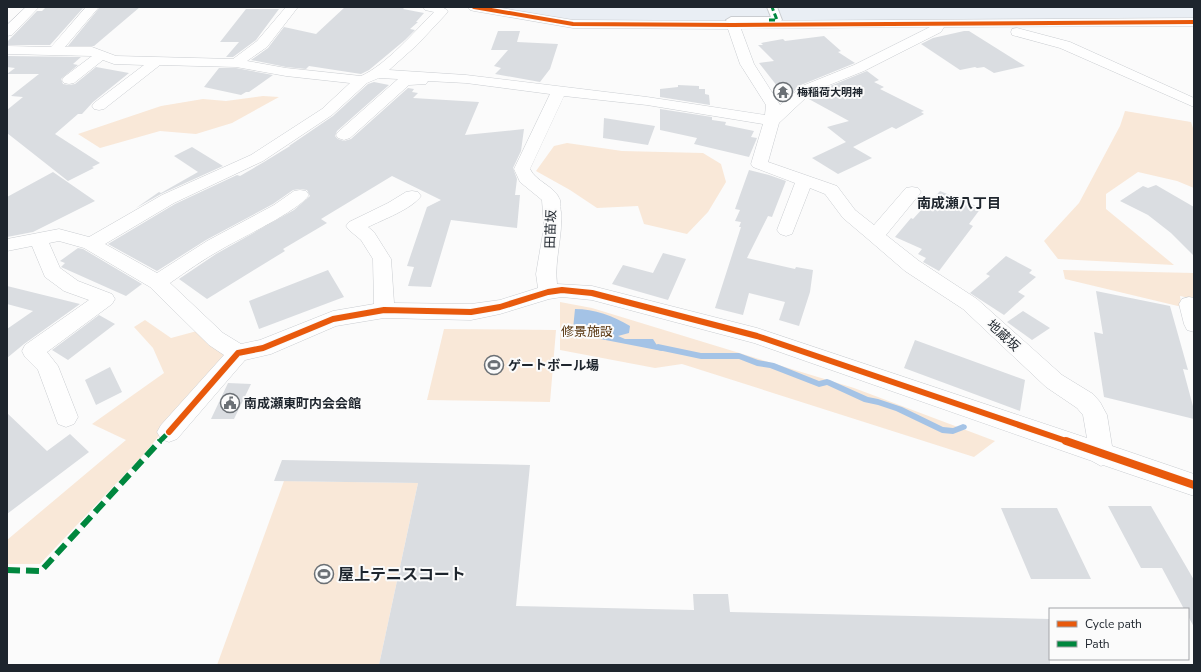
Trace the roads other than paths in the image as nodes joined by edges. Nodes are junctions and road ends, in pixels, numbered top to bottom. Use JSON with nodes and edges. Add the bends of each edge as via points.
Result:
{"nodes":[{"id":1,"x":33,"y":7,"type":"edge"},
{"id":2,"x":93,"y":7,"type":"edge"},
{"id":3,"x":292,"y":7,"type":"edge"},
{"id":4,"x":429,"y":7,"type":"edge"},
{"id":5,"x":474,"y":7,"type":"edge"},
{"id":6,"x":772,"y":7,"type":"edge"},
{"id":7,"x":735,"y":22,"type":"junction"},
{"id":8,"x":1194,"y":22,"type":"edge"},
{"id":9,"x":938,"y":23,"type":"junction"},
{"id":10,"x":7,"y":32,"type":"edge"},
{"id":11,"x":1017,"y":32,"type":"dead end"},
{"id":12,"x":7,"y":50,"type":"edge"},
{"id":13,"x":55,"y":50,"type":"junction"},
{"id":14,"x":101,"y":55,"type":"junction"},
{"id":15,"x":156,"y":62,"type":"junction"},
{"id":16,"x":236,"y":63,"type":"junction"},
{"id":17,"x":377,"y":74,"type":"junction"},
{"id":18,"x":69,"y":80,"type":"dead end"},
{"id":19,"x":362,"y":80,"type":"junction"},
{"id":20,"x":475,"y":81,"type":"junction"},
{"id":21,"x":559,"y":91,"type":"junction"},
{"id":22,"x":1194,"y":103,"type":"edge"},
{"id":23,"x":99,"y":106,"type":"dead end"},
{"id":24,"x":772,"y":121,"type":"junction"},
{"id":25,"x":344,"y":135,"type":"dead end"},
{"id":26,"x":804,"y":181,"type":"junction"},
{"id":27,"x":912,"y":192,"type":"dead end"},
{"id":28,"x":300,"y":195,"type":"dead end"},
{"id":29,"x":412,"y":196,"type":"dead end"},
{"id":30,"x":786,"y":230,"type":"dead end"},
{"id":31,"x":875,"y":236,"type":"junction"},
{"id":32,"x":39,"y":240,"type":"junction"},
{"id":33,"x":91,"y":244,"type":"junction"},
{"id":34,"x":7,"y":245,"type":"edge"},
{"id":35,"x":158,"y":282,"type":"junction"},
{"id":36,"x":548,"y":292,"type":"junction"},
{"id":37,"x":1194,"y":305,"type":"edge"},
{"id":38,"x":384,"y":310,"type":"junction"},
{"id":39,"x":1194,"y":324,"type":"edge"},
{"id":40,"x":238,"y":352,"type":"junction"},
{"id":41,"x":66,"y":417,"type":"dead end"},
{"id":42,"x":169,"y":432,"type":"dead end"},
{"id":43,"x":1101,"y":455,"type":"junction"},
{"id":44,"x":1194,"y":485,"type":"edge"}],
"edges":[{"from":1,"to":10,"type":"street"},
{"from":2,"to":13,"type":"street"},
{"from":3,"to":16,"type":"street","via":[[262,44]]},
{"from":4,"to":17,"type":"street","via":[[442,11]]},
{"from":5,"to":7,"type":"street","via":[[573,24]]},
{"from":6,"to":7,"type":"street","via":[[777,20]]},
{"from":7,"to":9,"type":"street"},
{"from":7,"to":24,"type":"street","via":[[747,64],[773,105]]},
{"from":8,"to":9,"type":"street"},
{"from":9,"to":24,"type":"street","via":[[937,28],[859,68],[807,89]]},
{"from":11,"to":22,"type":"street","via":[[1065,45]]},
{"from":12,"to":13,"type":"street"},
{"from":13,"to":14,"type":"street","via":[[92,52]]},
{"from":14,"to":15,"type":"street","via":[[114,60]]},
{"from":14,"to":18,"type":"street"},
{"from":15,"to":16,"type":"street"},
{"from":15,"to":23,"type":"street"},
{"from":16,"to":19,"type":"street","via":[[286,72]]},
{"from":17,"to":19,"type":"street"},
{"from":17,"to":20,"type":"street"},
{"from":19,"to":33,"type":"street","via":[[327,112],[256,158],[168,199]]},
{"from":20,"to":21,"type":"street"},
{"from":20,"to":25,"type":"street","via":[[465,84],[405,81]]},
{"from":21,"to":24,"type":"street","via":[[647,101]]},
{"from":21,"to":36,"type":"street","name":"田苗坂","via":[[522,169],[526,178],[551,200],[553,227],[546,274]]},
{"from":24,"to":26,"type":"street","name":"地蔵坂","via":[[759,164]]},
{"from":26,"to":30,"type":"street"},
{"from":26,"to":31,"type":"street","name":"地蔵坂","via":[[831,190],[849,214]]},
{"from":27,"to":31,"type":"street"},
{"from":28,"to":35,"type":"street","via":[[280,209],[214,245]]},
{"from":29,"to":38,"type":"street","via":[[355,226],[368,236],[382,259]]},
{"from":31,"to":43,"type":"street","name":"地蔵坂","via":[[912,266],[970,304],[1054,381],[1085,402],[1095,416]]},
{"from":32,"to":33,"type":"street","via":[[59,235]]},
{"from":32,"to":34,"type":"street"},
{"from":32,"to":41,"type":"street","via":[[52,272],[71,286],[105,299],[34,351],[47,366]]},
{"from":33,"to":35,"type":"street"},
{"from":35,"to":40,"type":"street","via":[[216,339]]},
{"from":36,"to":38,"type":"street","via":[[500,307],[471,312]]},
{"from":36,"to":43,"type":"street","via":[[562,290],[592,293],[757,336]]},
{"from":37,"to":39,"type":"street","via":[[1189,304]]},
{"from":38,"to":40,"type":"street","via":[[333,319],[263,348]]},
{"from":40,"to":42,"type":"street"},
{"from":43,"to":44,"type":"street"}]}
